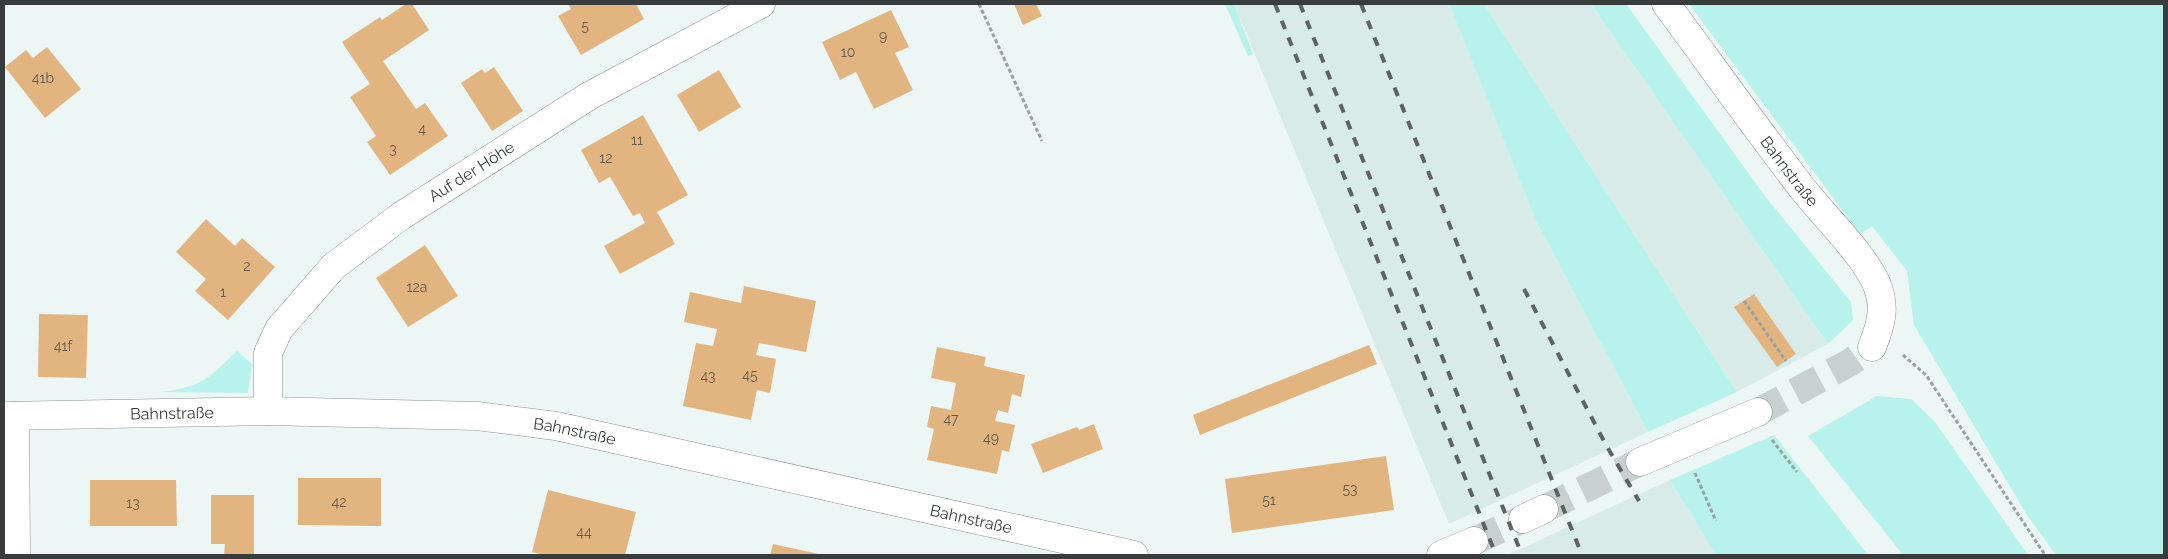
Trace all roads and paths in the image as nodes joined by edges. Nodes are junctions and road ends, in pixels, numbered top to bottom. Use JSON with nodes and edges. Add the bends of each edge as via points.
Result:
{"nodes":[{"id":1,"x":762,"y":4,"type":"edge"},
{"id":2,"x":979,"y":4,"type":"edge"},
{"id":3,"x":1666,"y":4,"type":"edge"},
{"id":4,"x":1042,"y":141,"type":"dead end"},
{"id":5,"x":1744,"y":300,"type":"dead end"},
{"id":6,"x":1872,"y":347,"type":"joint"},
{"id":7,"x":1786,"y":361,"type":"dead end"},
{"id":8,"x":268,"y":411,"type":"junction"},
{"id":9,"x":1755,"y":413,"type":"joint"},
{"id":10,"x":10,"y":416,"type":"edge"},
{"id":11,"x":1640,"y":462,"type":"tunnel mouth"},
{"id":12,"x":1694,"y":471,"type":"dead end"},
{"id":13,"x":1797,"y":472,"type":"dead end"},
{"id":14,"x":1716,"y":520,"type":"dead end"},
{"id":15,"x":1474,"y":541,"type":"tunnel mouth"},
{"id":16,"x":16,"y":555,"type":"edge"},
{"id":17,"x":1134,"y":555,"type":"edge"},
{"id":18,"x":1441,"y":555,"type":"edge"},
{"id":19,"x":2045,"y":555,"type":"edge"}],
"edges":[{"from":1,"to":8,"type":"street","name":"Auf der Höhe","via":[[589,96],[400,216],[334,266],[280,329],[268,353]]},
{"from":2,"to":4,"type":"path"},
{"from":3,"to":6,"type":"street","name":"Bahnstraße","via":[[1802,188],[1863,262],[1876,284],[1883,306],[1880,327]]},
{"from":5,"to":7,"type":"path"},
{"from":6,"to":19,"type":"path","via":[[1898,350],[1926,375]]},
{"from":8,"to":10,"type":"street","name":"Bahnstraße"},
{"from":8,"to":17,"type":"street","name":"Bahnstraße","via":[[477,416],[556,426]]},
{"from":9,"to":11,"type":"street"},
{"from":9,"to":13,"type":"path"},
{"from":10,"to":16,"type":"street"},
{"from":12,"to":14,"type":"path"},
{"from":15,"to":18,"type":"street"}]}
